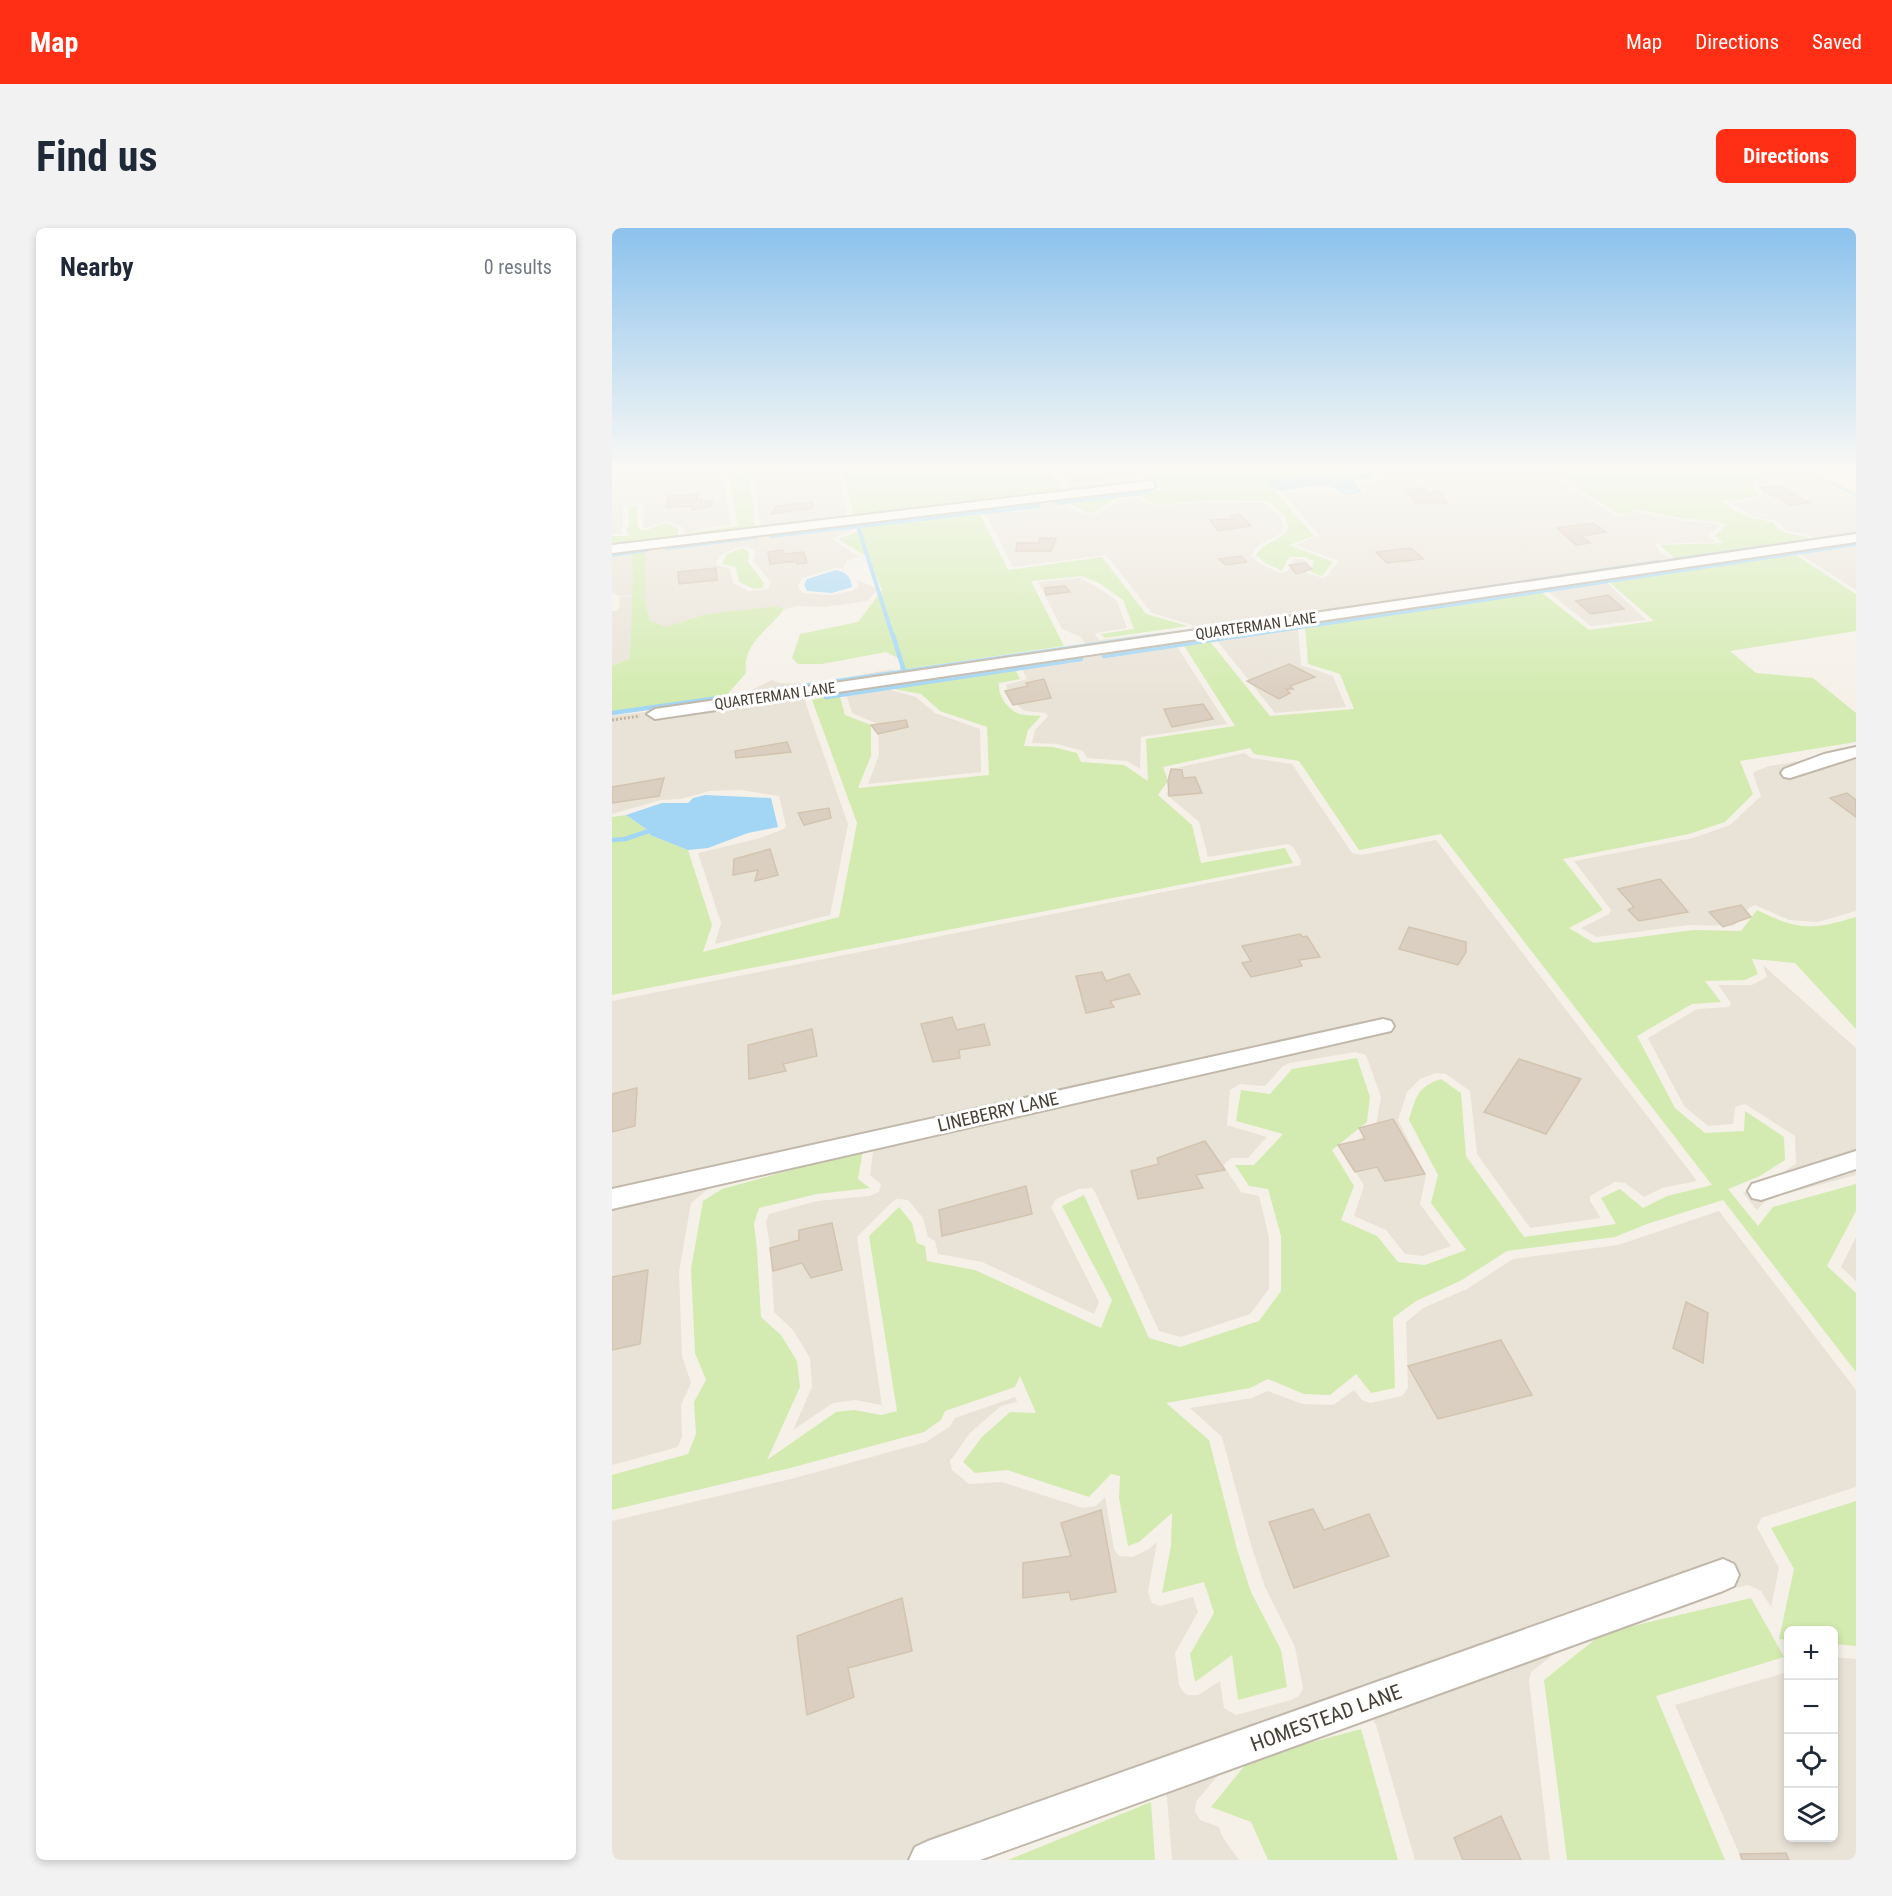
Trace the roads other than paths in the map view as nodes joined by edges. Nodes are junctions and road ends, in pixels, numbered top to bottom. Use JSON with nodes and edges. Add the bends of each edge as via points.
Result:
{"nodes":[{"id":1,"x":636,"y":546,"type":"edge"},
{"id":2,"x":1800,"y":546,"type":"edge"},
{"id":3,"x":612,"y":549,"type":"edge"},
{"id":4,"x":656,"y":714,"type":"road end"},
{"id":5,"x":1856,"y":752,"type":"edge"},
{"id":6,"x":1790,"y":773,"type":"dead end"},
{"id":7,"x":1383,"y":1026,"type":"dead end"},
{"id":8,"x":1856,"y":1160,"type":"edge"},
{"id":9,"x":1761,"y":1191,"type":"dead end"},
{"id":10,"x":612,"y":1199,"type":"edge"},
{"id":11,"x":1723,"y":1575,"type":"dead end"},
{"id":12,"x":928,"y":1860,"type":"edge"}],
"edges":[{"from":1,"to":3,"type":"street"},
{"from":2,"to":4,"type":"street","name":"QUARTERMAN LANE"},
{"from":5,"to":6,"type":"street"},
{"from":7,"to":10,"type":"street","name":"LINEBERRY LANE"},
{"from":8,"to":9,"type":"street"},
{"from":11,"to":12,"type":"street","name":"HOMESTEAD LANE"}]}
